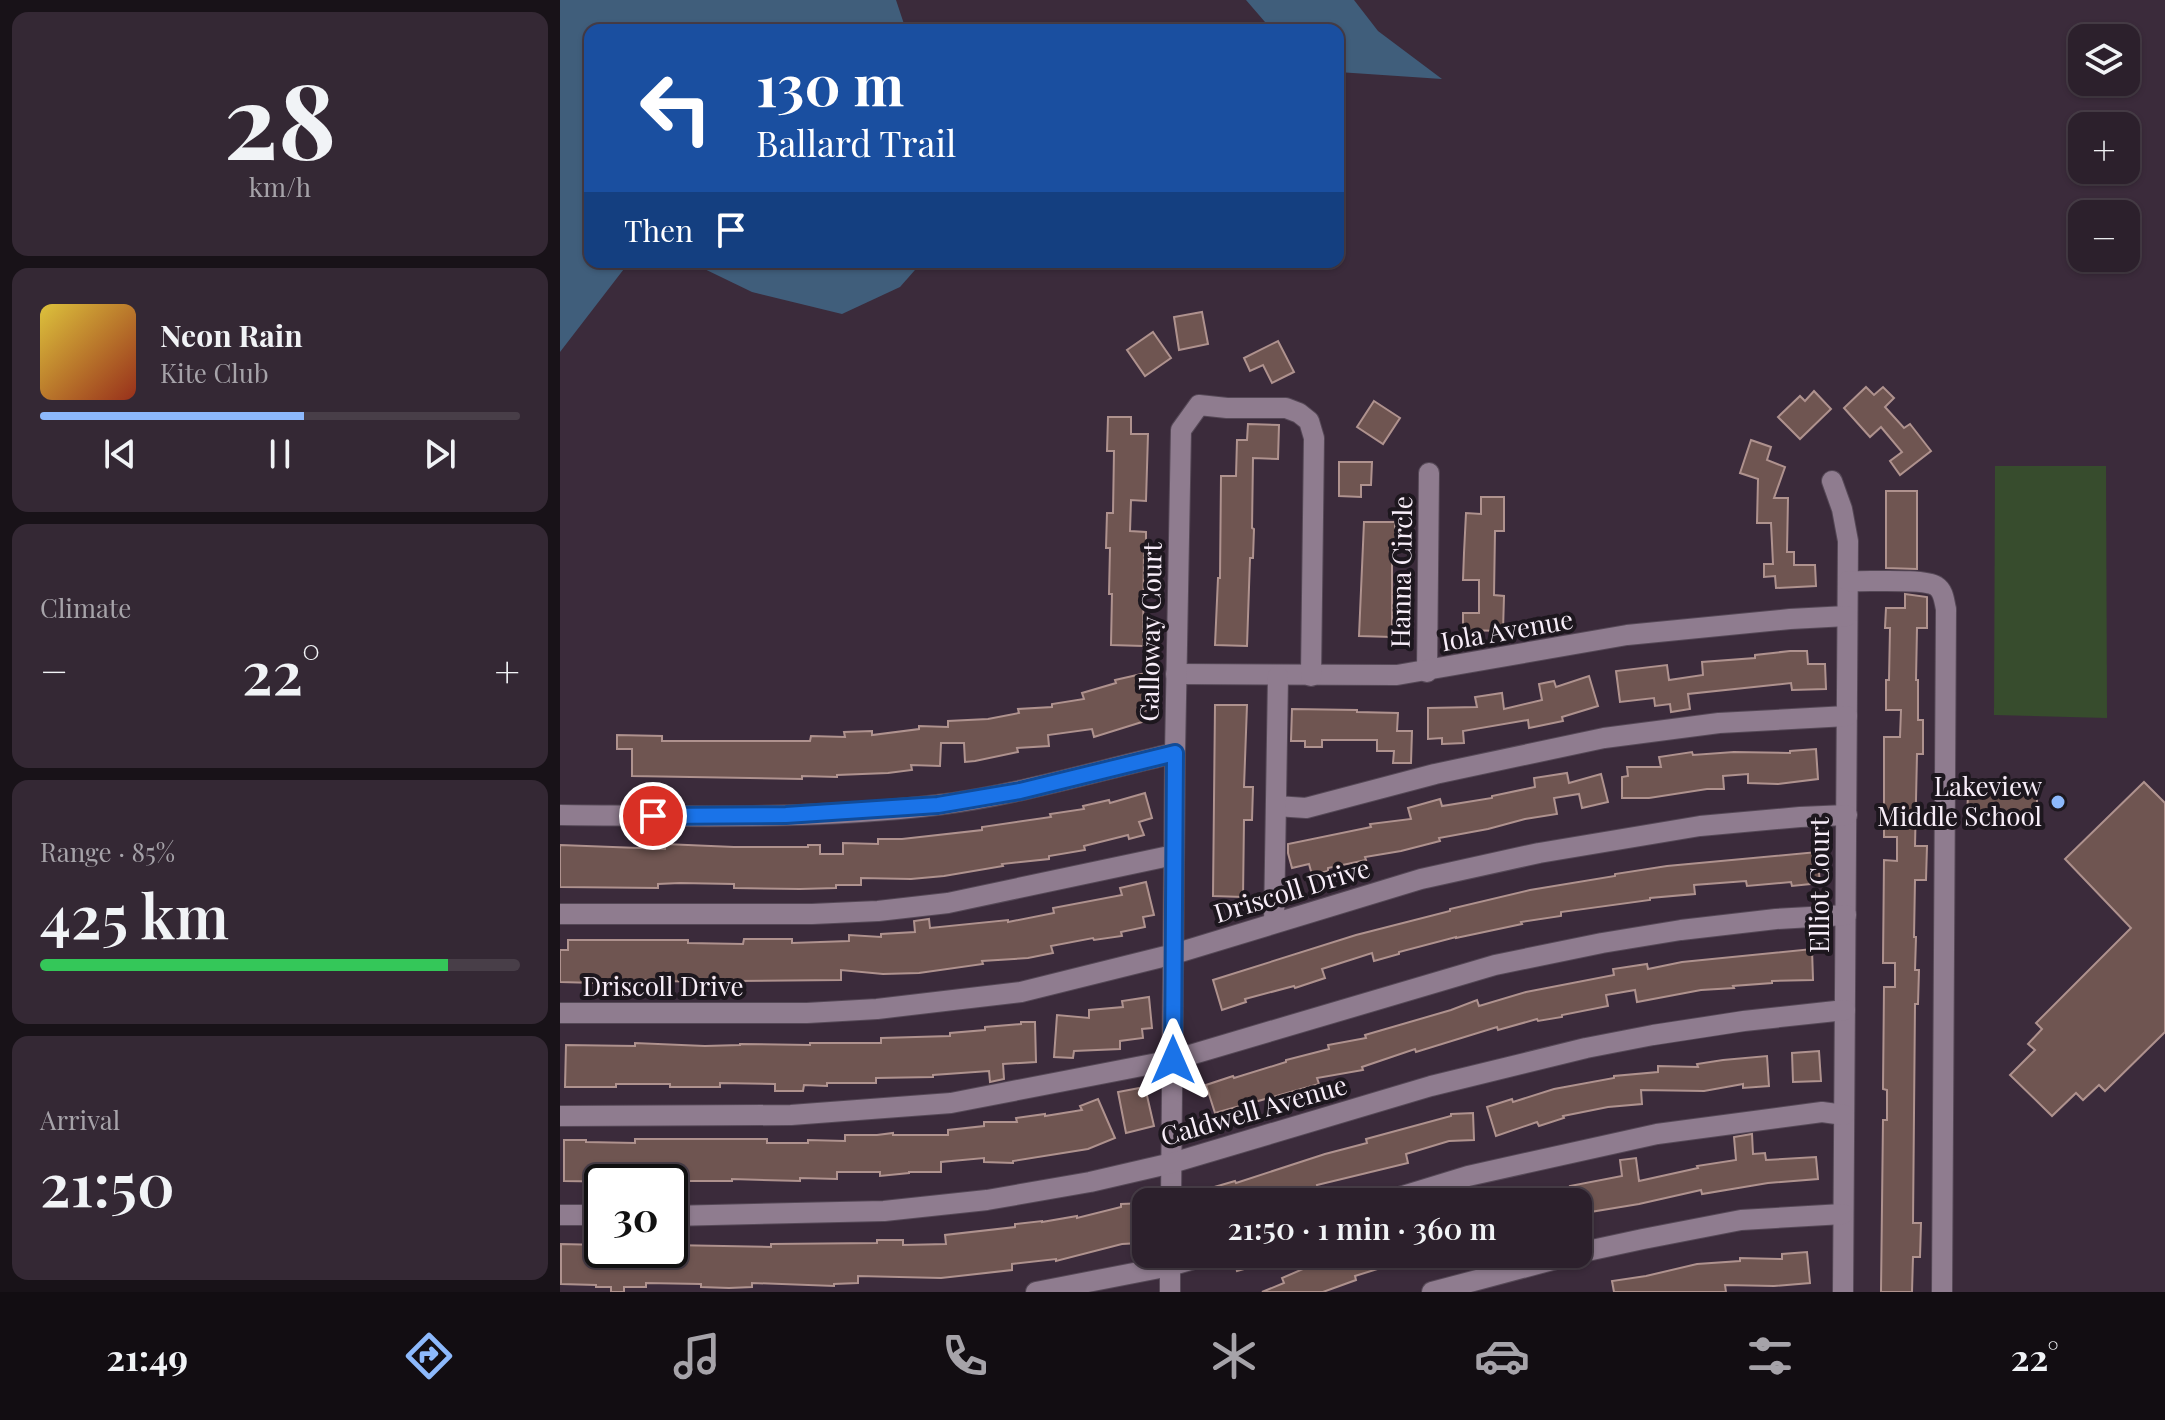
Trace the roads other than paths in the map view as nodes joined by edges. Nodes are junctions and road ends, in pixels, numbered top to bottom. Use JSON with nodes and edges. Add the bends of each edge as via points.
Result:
{"nodes":[{"id":1,"x":1429,"y":473,"type":"dead end"},
{"id":2,"x":1832,"y":481,"type":"dead end"},
{"id":3,"x":1848,"y":581,"type":"junction"},
{"id":4,"x":1847,"y":616,"type":"junction"},
{"id":5,"x":1427,"y":672,"type":"junction"},
{"id":6,"x":1176,"y":674,"type":"junction"},
{"id":7,"x":1278,"y":676,"type":"junction"},
{"id":8,"x":1311,"y":676,"type":"junction"},
{"id":9,"x":1847,"y":716,"type":"junction"},
{"id":10,"x":1175,"y":753,"type":"junction"},
{"id":11,"x":1276,"y":806,"type":"junction"},
{"id":12,"x":560,"y":815,"type":"edge"},
{"id":13,"x":1847,"y":815,"type":"junction"},
{"id":14,"x":1174,"y":855,"type":"junction"},
{"id":15,"x":560,"y":914,"type":"edge"},
{"id":16,"x":1846,"y":915,"type":"junction"},
{"id":17,"x":1274,"y":923,"type":"junction"},
{"id":18,"x":1174,"y":954,"type":"junction"},
{"id":19,"x":1845,"y":1010,"type":"junction"},
{"id":20,"x":560,"y":1013,"type":"edge"},
{"id":21,"x":1173,"y":1060,"type":"junction"},
{"id":22,"x":1844,"y":1115,"type":"junction"},
{"id":23,"x":560,"y":1116,"type":"edge"},
{"id":24,"x":1172,"y":1163,"type":"junction"},
{"id":25,"x":1171,"y":1188,"type":"edge"},
{"id":26,"x":1429,"y":1188,"type":"edge"},
{"id":27,"x":1843,"y":1214,"type":"junction"},
{"id":28,"x":560,"y":1215,"type":"edge"},
{"id":29,"x":584,"y":1215,"type":"edge"},
{"id":30,"x":688,"y":1216,"type":"edge"},
{"id":31,"x":1592,"y":1250,"type":"edge"},
{"id":32,"x":1136,"y":1268,"type":"edge"},
{"id":33,"x":1170,"y":1268,"type":"edge"},
{"id":34,"x":1523,"y":1268,"type":"edge"},
{"id":35,"x":1036,"y":1292,"type":"edge"},
{"id":36,"x":1170,"y":1292,"type":"edge"},
{"id":37,"x":1432,"y":1292,"type":"edge"},
{"id":38,"x":1843,"y":1292,"type":"edge"},
{"id":39,"x":1942,"y":1292,"type":"edge"}],
"edges":[{"from":1,"to":5,"type":"street","name":"Hanna Circle"},
{"from":2,"to":3,"type":"street","name":"Elliot Court","via":[[1848,541]]},
{"from":3,"to":4,"type":"street","name":"Elliot Court"},
{"from":3,"to":39,"type":"street","via":[[1924,582],[1943,594],[1946,609]]},
{"from":4,"to":5,"type":"street","name":"Iola Avenue","via":[[1627,635]]},
{"from":4,"to":9,"type":"street","name":"Elliot Court"},
{"from":5,"to":8,"type":"street","name":"Iola Avenue"},
{"from":6,"to":7,"type":"street","name":"Iola Avenue"},
{"from":6,"to":8,"type":"street","name":"Galloway Court","via":[[1181,430],[1199,405],[1286,408],[1309,421],[1314,438]]},
{"from":6,"to":10,"type":"street","name":"Galloway Court"},
{"from":7,"to":8,"type":"street","name":"Iola Avenue"},
{"from":7,"to":11,"type":"street"},
{"from":9,"to":11,"type":"street","via":[[1719,723],[1604,738],[1306,808]]},
{"from":9,"to":13,"type":"street","name":"Elliot Court"},
{"from":10,"to":12,"type":"street","via":[[938,805],[772,815]]},
{"from":10,"to":14,"type":"street","name":"Galloway Court"},
{"from":11,"to":17,"type":"street"},
{"from":13,"to":16,"type":"street","name":"Elliot Court"},
{"from":13,"to":17,"type":"street","name":"Driscoll Drive","via":[[1700,826],[1539,853],[1421,879]]},
{"from":14,"to":15,"type":"street","via":[[948,903],[878,911]]},
{"from":14,"to":18,"type":"street","name":"Galloway Court"},
{"from":16,"to":19,"type":"street","name":"Elliot Court"},
{"from":16,"to":21,"type":"street","via":[[1681,930],[1495,965]]},
{"from":17,"to":18,"type":"street","name":"Driscoll Drive"},
{"from":18,"to":20,"type":"street","name":"Driscoll Drive","via":[[1021,992],[877,1009]]},
{"from":18,"to":21,"type":"street","name":"Galloway Court"},
{"from":19,"to":22,"type":"street","name":"Elliot Court"},
{"from":19,"to":24,"type":"street","name":"Caldwell Avenue","via":[[1586,1048],[1431,1086]]},
{"from":21,"to":23,"type":"street","via":[[951,1103],[791,1115]]},
{"from":21,"to":24,"type":"street","name":"Galloway Court"},
{"from":22,"to":26,"type":"street","via":[[1822,1112],[1657,1134]]},
{"from":22,"to":27,"type":"street","name":"Elliot Court"},
{"from":24,"to":25,"type":"street","name":"Galloway Court"},
{"from":24,"to":30,"type":"street","name":"Caldwell Avenue","via":[[987,1200],[914,1208]]},
{"from":27,"to":31,"type":"street","via":[[1741,1220]]},
{"from":27,"to":38,"type":"street","name":"Elliot Court"},
{"from":28,"to":29,"type":"street"},
{"from":32,"to":35,"type":"street"},
{"from":33,"to":36,"type":"street"},
{"from":34,"to":37,"type":"street"}]}
